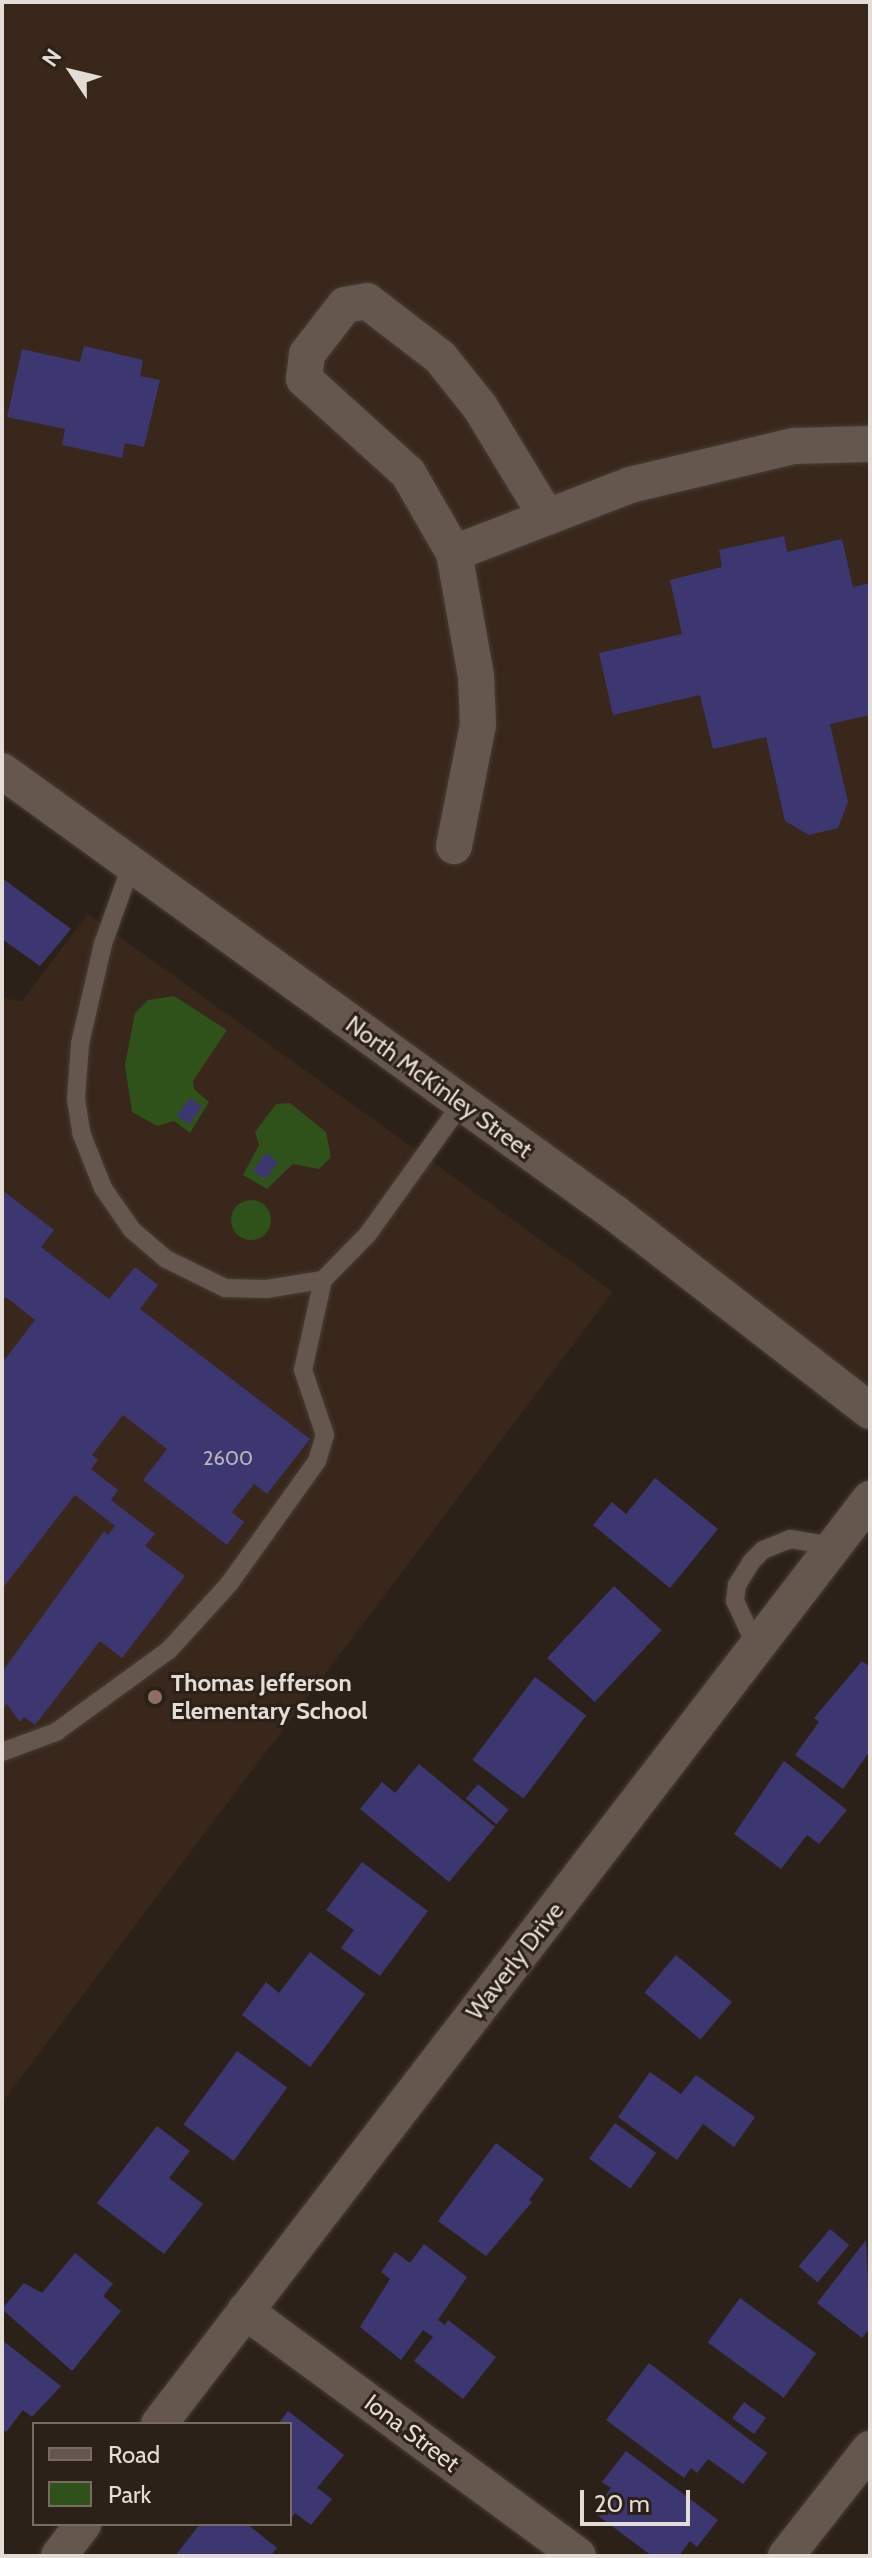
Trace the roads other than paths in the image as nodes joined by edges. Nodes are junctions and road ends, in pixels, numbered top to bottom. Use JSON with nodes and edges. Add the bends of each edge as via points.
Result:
{"nodes":[{"id":1,"x":870,"y":444,"type":"edge"},
{"id":2,"x":545,"y":514,"type":"junction"},
{"id":3,"x":454,"y":553,"type":"junction"},
{"id":4,"x":2,"y":771,"type":"edge"},
{"id":5,"x":454,"y":846,"type":"dead end"},
{"id":6,"x":132,"y":863,"type":"junction"},
{"id":7,"x":461,"y":1104,"type":"junction"},
{"id":8,"x":323,"y":1280,"type":"junction"},
{"id":9,"x":870,"y":1411,"type":"edge"},
{"id":10,"x":870,"y":1499,"type":"edge"},
{"id":11,"x":834,"y":1546,"type":"junction"},
{"id":12,"x":756,"y":1646,"type":"junction"},
{"id":13,"x":2,"y":1752,"type":"edge"},
{"id":14,"x":245,"y":2311,"type":"junction"},
{"id":15,"x":161,"y":2422,"type":"edge"},
{"id":16,"x":870,"y":2449,"type":"edge"},
{"id":17,"x":82,"y":2526,"type":"edge"},
{"id":18,"x":59,"y":2556,"type":"edge"},
{"id":19,"x":578,"y":2556,"type":"edge"},
{"id":20,"x":786,"y":2556,"type":"edge"}],
"edges":[{"from":1,"to":2,"type":"street","via":[[822,443],[747,456],[597,494]]},
{"from":2,"to":3,"type":"street"},
{"from":2,"to":3,"type":"street","via":[[480,407],[440,357],[367,301],[345,305],[307,354],[304,379],[408,473]]},
{"from":3,"to":5,"type":"street","via":[[476,676],[478,725]]},
{"from":4,"to":6,"type":"street","name":"North McKinley Street"},
{"from":6,"to":7,"type":"street","name":"North McKinley Street"},
{"from":6,"to":8,"type":"lane","via":[[103,944],[80,1044],[76,1099],[90,1161],[132,1230],[183,1270],[225,1288],[245,1290]]},
{"from":7,"to":8,"type":"lane","via":[[368,1234]]},
{"from":7,"to":9,"type":"street","name":"North McKinley Street","via":[[616,1214]]},
{"from":8,"to":13,"type":"lane","via":[[303,1370],[325,1435],[317,1461],[229,1584],[169,1650],[56,1732]]},
{"from":10,"to":11,"type":"street","name":"Waverly Drive"},
{"from":11,"to":12,"type":"street","name":"Waverly Drive"},
{"from":11,"to":12,"type":"lane","via":[[790,1539],[763,1550],[752,1561],[737,1585],[735,1601]]},
{"from":12,"to":14,"type":"street","name":"Waverly Drive"},
{"from":14,"to":15,"type":"street","name":"Waverly Drive"},
{"from":14,"to":19,"type":"street","name":"Iona Street"},
{"from":16,"to":20,"type":"street"},
{"from":17,"to":18,"type":"street"}]}
